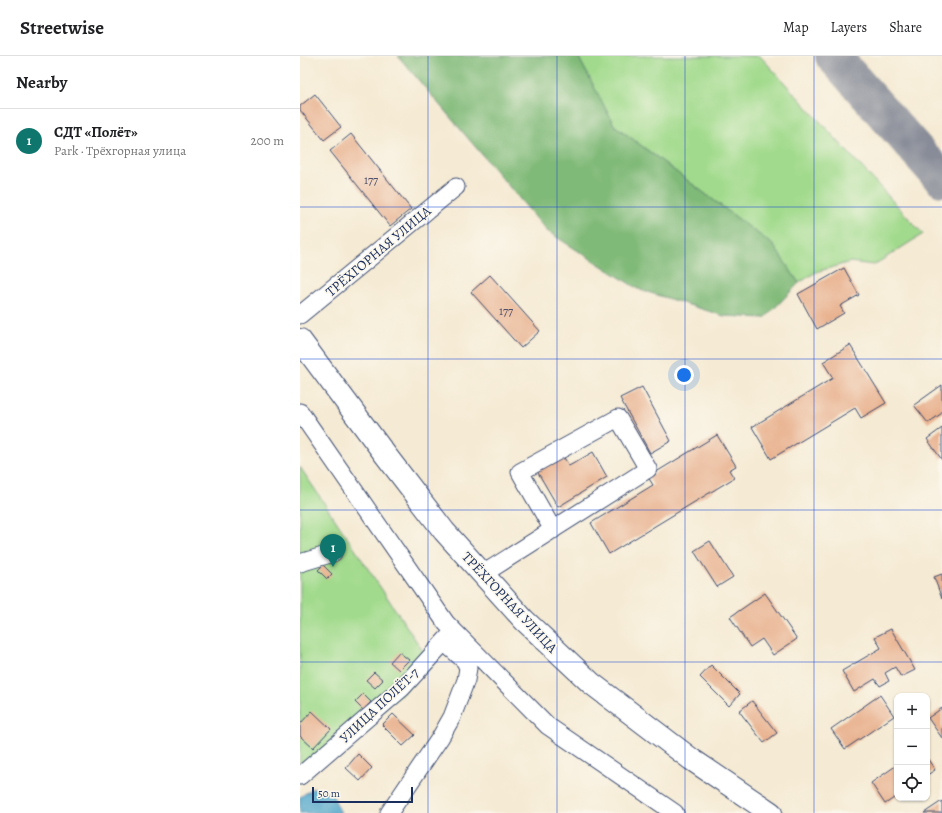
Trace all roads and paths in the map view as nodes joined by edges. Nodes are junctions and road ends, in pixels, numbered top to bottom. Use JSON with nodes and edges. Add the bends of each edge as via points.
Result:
{"nodes":[{"id":1,"x":456,"y":187,"type":"dead end"},
{"id":2,"x":300,"y":315,"type":"edge"},
{"id":3,"x":300,"y":340,"type":"edge"},
{"id":4,"x":300,"y":412,"type":"edge"},
{"id":5,"x":553,"y":530,"type":"junction"},
{"id":6,"x":333,"y":553,"type":"dead end"},
{"id":7,"x":300,"y":563,"type":"edge"},
{"id":8,"x":483,"y":574,"type":"junction"},
{"id":9,"x":449,"y":636,"type":"junction"},
{"id":10,"x":300,"y":776,"type":"edge"},
{"id":11,"x":389,"y":813,"type":"edge"},
{"id":12,"x":675,"y":813,"type":"edge"},
{"id":13,"x":771,"y":813,"type":"edge"}],
"edges":[{"from":1,"to":2,"type":"street","name":"ТРЁХГОРНАЯ УЛИЦА"},
{"from":3,"to":8,"type":"highway","name":"ТРЁХГОРНАЯ УЛИЦА","via":[[444,531]]},
{"from":4,"to":9,"type":"street","via":[[446,623]]},
{"from":5,"to":5,"type":"street","via":[[648,469],[618,418],[520,472]]},
{"from":5,"to":8,"type":"street"},
{"from":6,"to":7,"type":"street"},
{"from":8,"to":13,"type":"highway","name":"ТРЁХГОРНАЯ УЛИЦА","via":[[524,620],[591,683],[691,759]]},
{"from":9,"to":10,"type":"street","name":"УЛИЦА ПОЛЁТ-7","via":[[402,688]]},
{"from":9,"to":11,"type":"street","via":[[468,668],[466,680],[452,717],[440,738]]},
{"from":9,"to":12,"type":"street","via":[[548,726]]}]}
